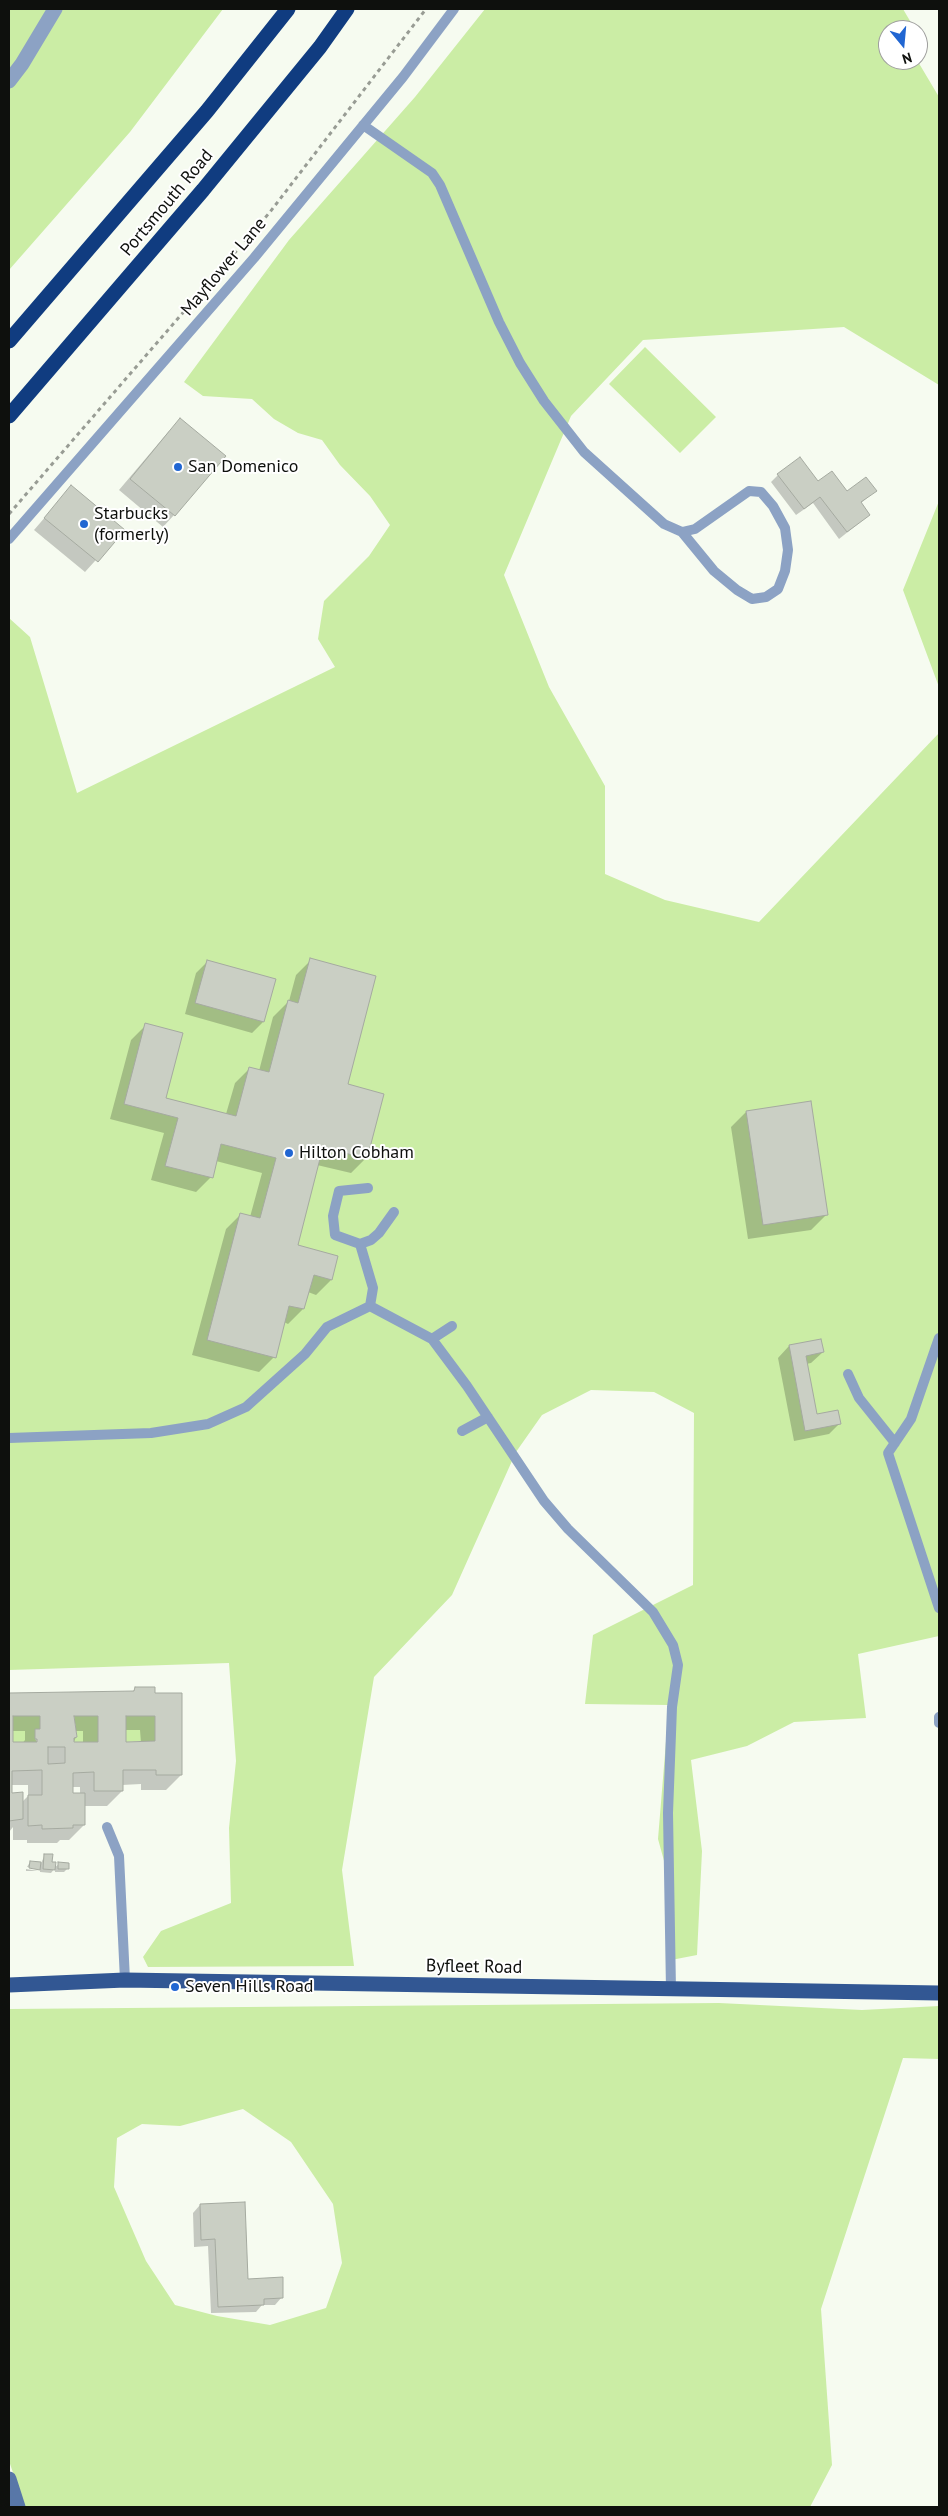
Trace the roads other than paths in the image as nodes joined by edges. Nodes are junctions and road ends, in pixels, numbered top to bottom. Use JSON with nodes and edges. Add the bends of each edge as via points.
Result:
{"nodes":[{"id":1,"x":55,"y":9,"type":"edge"},
{"id":2,"x":288,"y":9,"type":"edge"},
{"id":3,"x":347,"y":9,"type":"edge"},
{"id":4,"x":454,"y":9,"type":"edge"},
{"id":5,"x":9,"y":81,"type":"edge"},
{"id":6,"x":363,"y":125,"type":"junction"},
{"id":7,"x":9,"y":341,"type":"edge"},
{"id":8,"x":9,"y":416,"type":"edge"},
{"id":9,"x":682,"y":532,"type":"junction"},
{"id":10,"x":9,"y":538,"type":"edge"},
{"id":11,"x":368,"y":1188,"type":"dead end"},
{"id":12,"x":394,"y":1212,"type":"dead end"},
{"id":13,"x":360,"y":1244,"type":"junction"},
{"id":14,"x":370,"y":1306,"type":"junction"},
{"id":15,"x":452,"y":1326,"type":"dead end"},
{"id":16,"x":939,"y":1338,"type":"edge"},
{"id":17,"x":432,"y":1339,"type":"junction"},
{"id":18,"x":848,"y":1374,"type":"dead end"},
{"id":19,"x":488,"y":1417,"type":"junction"},
{"id":20,"x":462,"y":1431,"type":"dead end"},
{"id":21,"x":9,"y":1438,"type":"edge"},
{"id":22,"x":895,"y":1443,"type":"junction"},
{"id":23,"x":939,"y":1608,"type":"edge"},
{"id":24,"x":939,"y":1717,"type":"edge"},
{"id":25,"x":939,"y":1723,"type":"edge"},
{"id":26,"x":107,"y":1827,"type":"dead end"},
{"id":27,"x":125,"y":1980,"type":"junction"},
{"id":28,"x":9,"y":1985,"type":"edge"},
{"id":29,"x":671,"y":1990,"type":"junction"},
{"id":30,"x":939,"y":1993,"type":"edge"},
{"id":31,"x":9,"y":2479,"type":"edge"},
{"id":32,"x":18,"y":2507,"type":"edge"}],
"edges":[{"from":1,"to":5,"type":"street"},
{"from":2,"to":7,"type":"highway","name":"Portsmouth Road","via":[[207,111]]},
{"from":3,"to":8,"type":"highway","name":"Portsmouth Road","via":[[320,47],[203,190]]},
{"from":4,"to":6,"type":"lane","name":"Mayflower Lane"},
{"from":6,"to":9,"type":"lane","via":[[432,172],[520,363],[584,452],[664,524]]},
{"from":6,"to":10,"type":"lane","name":"Mayflower Lane","via":[[212,306]]},
{"from":9,"to":9,"type":"lane","via":[[714,571],[736,590],[752,599],[766,597],[778,589],[785,572],[788,550],[785,528],[761,492],[749,491],[702,525]]},
{"from":11,"to":13,"type":"lane","via":[[339,1191],[333,1216],[335,1235]]},
{"from":12,"to":13,"type":"lane","via":[[379,1233]]},
{"from":13,"to":14,"type":"lane","via":[[373,1288]]},
{"from":14,"to":17,"type":"lane"},
{"from":14,"to":21,"type":"lane","via":[[327,1327],[305,1354],[246,1407],[208,1424],[151,1433]]},
{"from":15,"to":17,"type":"lane"},
{"from":16,"to":22,"type":"lane","via":[[911,1419]]},
{"from":17,"to":19,"type":"lane"},
{"from":18,"to":22,"type":"lane","via":[[859,1398]]},
{"from":19,"to":20,"type":"lane"},
{"from":19,"to":29,"type":"lane","via":[[544,1502],[653,1612],[673,1645],[678,1665],[672,1707],[668,1813]]},
{"from":22,"to":23,"type":"lane","via":[[888,1453]]},
{"from":24,"to":25,"type":"lane"},
{"from":26,"to":27,"type":"lane","via":[[119,1856]]},
{"from":27,"to":28,"type":"main road","name":"Byfleet Road"},
{"from":27,"to":29,"type":"main road","name":"Byfleet Road"},
{"from":29,"to":30,"type":"main road","name":"Byfleet Road"},
{"from":31,"to":32,"type":"main road"}]}
